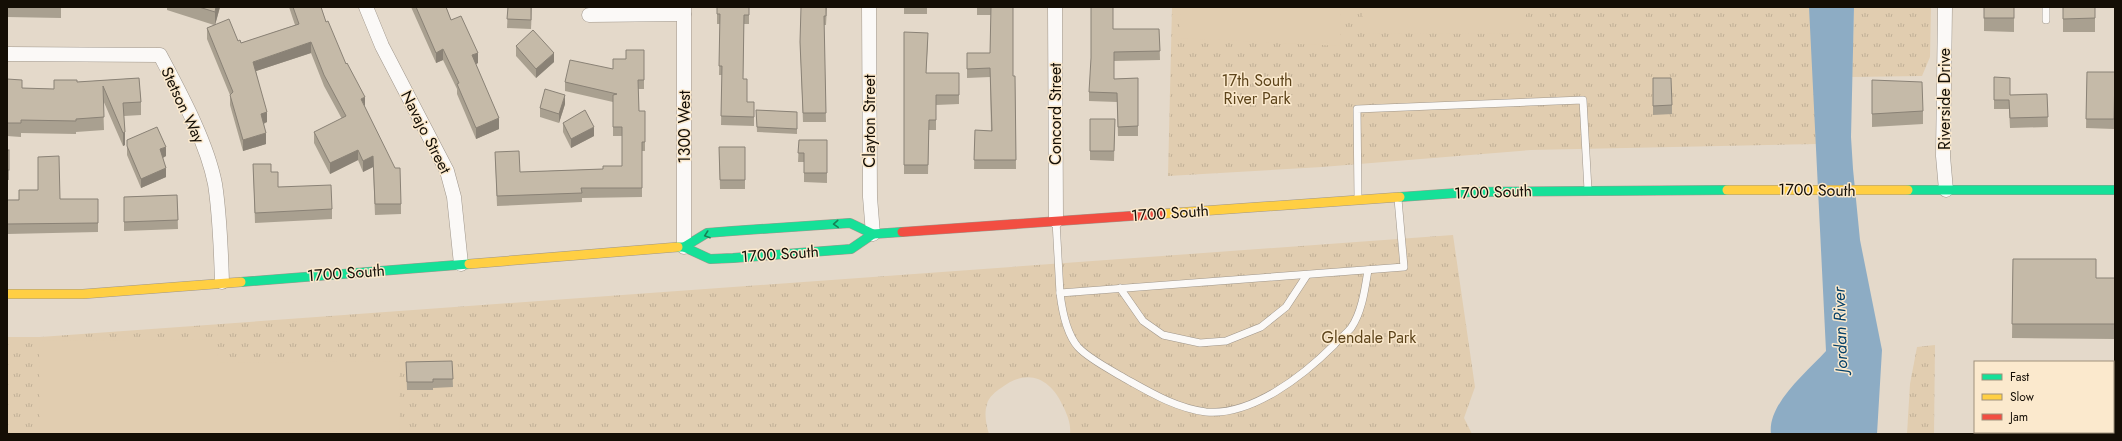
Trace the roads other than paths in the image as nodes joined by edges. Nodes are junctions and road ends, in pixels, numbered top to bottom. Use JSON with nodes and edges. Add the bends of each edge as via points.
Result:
{"nodes":[{"id":1,"x":366,"y":7,"type":"edge"},
{"id":2,"x":869,"y":7,"type":"edge"},
{"id":3,"x":1055,"y":7,"type":"edge"},
{"id":4,"x":1945,"y":7,"type":"edge"},
{"id":5,"x":2046,"y":7,"type":"edge"},
{"id":6,"x":684,"y":11,"type":"edge"},
{"id":7,"x":589,"y":15,"type":"dead end"},
{"id":8,"x":2046,"y":20,"type":"dead end"},
{"id":9,"x":7,"y":54,"type":"edge"},
{"id":10,"x":1588,"y":190,"type":"junction"},
{"id":11,"x":1946,"y":190,"type":"junction"},
{"id":12,"x":2115,"y":190,"type":"edge"},
{"id":13,"x":1398,"y":196,"type":"junction"},
{"id":14,"x":1358,"y":199,"type":"junction"},
{"id":15,"x":1056,"y":221,"type":"junction"},
{"id":16,"x":873,"y":234,"type":"junction"},
{"id":17,"x":684,"y":247,"type":"junction"},
{"id":18,"x":461,"y":264,"type":"junction"},
{"id":19,"x":1368,"y":270,"type":"junction"},
{"id":20,"x":1307,"y":275,"type":"junction"},
{"id":21,"x":222,"y":282,"type":"junction"},
{"id":22,"x":1120,"y":288,"type":"junction"},
{"id":23,"x":1060,"y":293,"type":"junction"},
{"id":24,"x":7,"y":294,"type":"edge"}],
"edges":[{"from":1,"to":18,"type":"street","name":"Navajo Street","via":[[382,46],[447,171],[454,197]]},
{"from":2,"to":16,"type":"street","name":"Clayton Street","via":[[870,197]]},
{"from":3,"to":15,"type":"street","name":"Concord Street"},
{"from":4,"to":11,"type":"street","name":"Riverside Drive","via":[[1943,156]]},
{"from":5,"to":8,"type":"lane"},
{"from":6,"to":7,"type":"street"},
{"from":6,"to":17,"type":"street","name":"1300 West"},
{"from":9,"to":21,"type":"street","name":"Stetson Way","via":[[160,55],[179,91],[209,163],[217,203]]},
{"from":10,"to":11,"type":"street","name":"1700 South"},
{"from":10,"to":13,"type":"street","name":"1700 South"},
{"from":10,"to":14,"type":"lane","via":[[1583,100],[1357,109]]},
{"from":11,"to":12,"type":"street","name":"1700 South"},
{"from":13,"to":14,"type":"street","name":"1700 South"},
{"from":13,"to":19,"type":"lane","via":[[1404,268]]},
{"from":14,"to":15,"type":"street","name":"1700 South"},
{"from":15,"to":16,"type":"street","name":"1700 South"},
{"from":15,"to":23,"type":"lane"},
{"from":16,"to":17,"type":"street","name":"1700 South","one_way":true,"via":[[850,223],[707,233]]},
{"from":16,"to":17,"type":"street","name":"1700 South","via":[[852,249],[733,258],[710,259]]},
{"from":17,"to":18,"type":"street","name":"1700 South"},
{"from":18,"to":21,"type":"street","name":"1700 South"},
{"from":19,"to":20,"type":"lane"},
{"from":19,"to":23,"type":"lane","via":[[1363,299],[1351,327],[1324,355],[1287,385],[1258,401],[1232,410],[1207,412],[1184,408],[1157,396],[1107,368],[1077,347],[1063,318]]},
{"from":20,"to":22,"type":"lane"},
{"from":20,"to":22,"type":"lane","via":[[1286,307],[1261,327],[1226,341],[1200,343],[1163,335],[1143,321]]},
{"from":21,"to":24,"type":"street","name":"1700 South","via":[[83,294]]},
{"from":22,"to":23,"type":"lane"}]}
